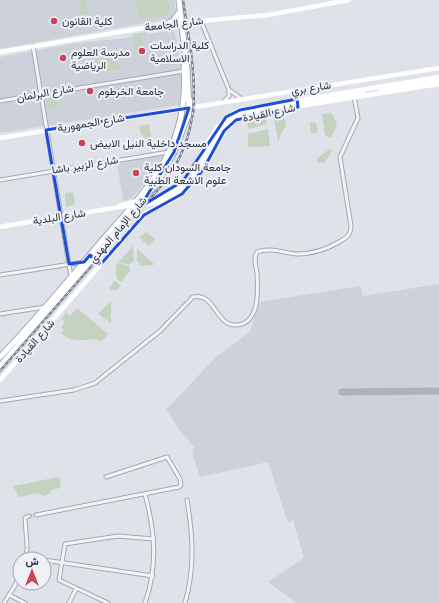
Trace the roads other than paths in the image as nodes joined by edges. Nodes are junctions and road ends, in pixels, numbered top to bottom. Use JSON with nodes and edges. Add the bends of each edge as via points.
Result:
{"nodes":[{"id":1,"x":178,"y":0,"type":"edge"},
{"id":2,"x":349,"y":0,"type":"edge"},
{"id":3,"x":178,"y":14,"type":"junction"},
{"id":4,"x":201,"y":21,"type":"junction"},
{"id":5,"x":180,"y":23,"type":"junction"},
{"id":6,"x":167,"y":24,"type":"junction"},
{"id":7,"x":33,"y":46,"type":"junction"},
{"id":8,"x":0,"y":52,"type":"edge"},
{"id":9,"x":439,"y":68,"type":"edge"},
{"id":10,"x":184,"y":71,"type":"junction"},
{"id":11,"x":439,"y":76,"type":"edge"},
{"id":12,"x":439,"y":80,"type":"edge"},
{"id":13,"x":439,"y":84,"type":"edge"},
{"id":14,"x":229,"y":90,"type":"junction"},
{"id":15,"x":41,"y":94,"type":"junction"},
{"id":16,"x":354,"y":96,"type":"junction"},
{"id":17,"x":243,"y":99,"type":"junction"},
{"id":18,"x":0,"y":101,"type":"edge"},
{"id":19,"x":223,"y":102,"type":"junction"},
{"id":20,"x":298,"y":103,"type":"junction"},
{"id":21,"x":182,"y":108,"type":"junction"},
{"id":22,"x":191,"y":108,"type":"junction"},
{"id":23,"x":46,"y":130,"type":"junction"},
{"id":24,"x":0,"y":138,"type":"edge"},
{"id":25,"x":169,"y":152,"type":"junction"},
{"id":26,"x":54,"y":170,"type":"junction"},
{"id":27,"x":0,"y":180,"type":"edge"},
{"id":28,"x":138,"y":205,"type":"junction"},
{"id":29,"x":118,"y":207,"type":"joint"},
{"id":30,"x":146,"y":213,"type":"junction"},
{"id":31,"x":61,"y":217,"type":"junction"},
{"id":32,"x":0,"y":227,"type":"edge"},
{"id":33,"x":92,"y":256,"type":"junction"},
{"id":34,"x":84,"y":262,"type":"junction"},
{"id":35,"x":69,"y":264,"type":"junction"},
{"id":36,"x":101,"y":264,"type":"junction"},
{"id":37,"x":0,"y":275,"type":"edge"},
{"id":38,"x":71,"y":277,"type":"junction"},
{"id":39,"x":45,"y":307,"type":"junction"},
{"id":40,"x":0,"y":314,"type":"edge"},
{"id":41,"x":0,"y":358,"type":"edge"},
{"id":42,"x":0,"y":366,"type":"edge"},
{"id":43,"x":0,"y":380,"type":"edge"},
{"id":44,"x":0,"y":401,"type":"edge"},
{"id":45,"x":106,"y":477,"type":"dead end"},
{"id":46,"x":145,"y":494,"type":"junction"},
{"id":47,"x":187,"y":500,"type":"dead end"},
{"id":48,"x":36,"y":515,"type":"tunnel mouth"},
{"id":49,"x":29,"y":516,"type":"dead end"},
{"id":50,"x":154,"y":539,"type":"junction"},
{"id":51,"x":27,"y":551,"type":"edge"},
{"id":52,"x":52,"y":561,"type":"edge"},
{"id":53,"x":62,"y":562,"type":"junction"},
{"id":54,"x":153,"y":576,"type":"junction"},
{"id":55,"x":76,"y":589,"type":"junction"},
{"id":56,"x":12,"y":590,"type":"edge"},
{"id":57,"x":9,"y":596,"type":"junction"},
{"id":58,"x":4,"y":603,"type":"edge"},
{"id":59,"x":25,"y":603,"type":"edge"},
{"id":60,"x":69,"y":603,"type":"edge"},
{"id":61,"x":108,"y":603,"type":"edge"},
{"id":62,"x":145,"y":603,"type":"edge"},
{"id":63,"x":186,"y":603,"type":"edge"}],
"edges":[{"from":1,"to":3,"type":"main road","name":"شارع الإمام المهدي"},
{"from":1,"to":5,"type":"main road","name":"شارع الإمام المهدي"},
{"from":2,"to":4,"type":"main road","name":"شارع الجامعة","via":[[268,15]]},
{"from":3,"to":5,"type":"main road","name":"شارع الإمام المهدي"},
{"from":3,"to":6,"type":"main road"},
{"from":4,"to":5,"type":"main road","name":"شارع الجامعة"},
{"from":4,"to":14,"type":"street"},
{"from":5,"to":6,"type":"main road","name":"شارع الجامعة"},
{"from":5,"to":10,"type":"main road","name":"شارع الإمام المهدي"},
{"from":5,"to":22,"type":"main road","name":"شارع الإمام المهدي"},
{"from":6,"to":7,"type":"main road","name":"شارع الجامعة"},
{"from":7,"to":8,"type":"main road","name":"شارع الجامعة"},
{"from":7,"to":15,"type":"street"},
{"from":9,"to":17,"type":"main road","name":"شارع بري"},
{"from":10,"to":15,"type":"street","name":"شارع البرلمان"},
{"from":10,"to":21,"type":"main road","name":"شارع الإمام المهدي"},
{"from":11,"to":20,"type":"main road","name":"شارع القيادة"},
{"from":12,"to":16,"type":"main road","name":"شارع القيادة"},
{"from":13,"to":16,"type":"main road","name":"شارع القيادة"},
{"from":14,"to":17,"type":"street"},
{"from":14,"to":19,"type":"street","via":[[228,98]]},
{"from":15,"to":18,"type":"street","name":"شارع البرلمان"},
{"from":15,"to":23,"type":"street"},
{"from":16,"to":20,"type":"main road","name":"شارع القيادة"},
{"from":16,"to":44,"type":"street","via":[[358,118],[340,157],[351,226],[351,233],[345,239],[311,253],[267,250],[257,252],[256,308],[245,322],[231,325],[206,298],[193,297],[160,331],[95,383],[74,390]]},
{"from":17,"to":19,"type":"main road","name":"شارع بري"},
{"from":19,"to":22,"type":"main road","name":"شارع بري"},
{"from":20,"to":28,"type":"main road","name":"شارع القيادة","via":[[240,110],[226,117],[215,129],[195,167],[177,188]]},
{"from":20,"to":30,"type":"main road","name":"شارع القيادة","via":[[236,120],[224,131],[204,167],[185,191]]},
{"from":21,"to":22,"type":"main road","name":"شارع بري"},
{"from":21,"to":23,"type":"main road","name":"شارع الجمهورية"},
{"from":21,"to":25,"type":"main road","name":"شارع الإمام المهدي","via":[[176,136]]},
{"from":22,"to":28,"type":"main road","name":"شارع الإمام المهدي","via":[[166,166]]},
{"from":23,"to":24,"type":"main road","name":"شارع الجمهورية"},
{"from":23,"to":26,"type":"street"},
{"from":25,"to":26,"type":"street","name":"شارع الزبير باشا"},
{"from":25,"to":28,"type":"main road","name":"شارع الإمام المهدي"},
{"from":26,"to":27,"type":"street","name":"شارع الزبير باشا"},
{"from":26,"to":31,"type":"street"},
{"from":28,"to":29,"type":"main road","name":"شارع القيادة"},
{"from":28,"to":30,"type":"main road"},
{"from":28,"to":33,"type":"main road"},
{"from":28,"to":33,"type":"main road","name":"شارع الإمام المهدي"},
{"from":29,"to":31,"type":"main road","name":"شارع البلدية"},
{"from":30,"to":36,"type":"main road","name":"شارع القيادة"},
{"from":31,"to":32,"type":"main road","name":"شارع البلدية"},
{"from":31,"to":35,"type":"street"},
{"from":33,"to":34,"type":"main road"},
{"from":33,"to":36,"type":"street"},
{"from":33,"to":42,"type":"main road","name":"شارع الإمام المهدي"},
{"from":34,"to":35,"type":"street"},
{"from":34,"to":38,"type":"main road"},
{"from":35,"to":37,"type":"street"},
{"from":35,"to":38,"type":"street"},
{"from":36,"to":43,"type":"main road","name":"شارع القيادة"},
{"from":38,"to":39,"type":"main road"},
{"from":39,"to":40,"type":"street"},
{"from":39,"to":41,"type":"main road"},
{"from":45,"to":46,"type":"street","via":[[165,458],[169,459],[181,486]]},
{"from":46,"to":48,"type":"street"},
{"from":46,"to":50,"type":"street"},
{"from":47,"to":63,"type":"street","via":[[193,554]]},
{"from":49,"to":51,"type":"street","via":[[24,518]]},
{"from":50,"to":53,"type":"street","via":[[118,536],[68,543],[64,548]]},
{"from":50,"to":54,"type":"street"},
{"from":52,"to":53,"type":"street"},
{"from":53,"to":54,"type":"street"},
{"from":53,"to":55,"type":"street","via":[[59,580]]},
{"from":54,"to":62,"type":"street"},
{"from":55,"to":60,"type":"street"},
{"from":55,"to":61,"type":"street"},
{"from":56,"to":57,"type":"street"},
{"from":57,"to":58,"type":"street"},
{"from":57,"to":59,"type":"street"}]}
